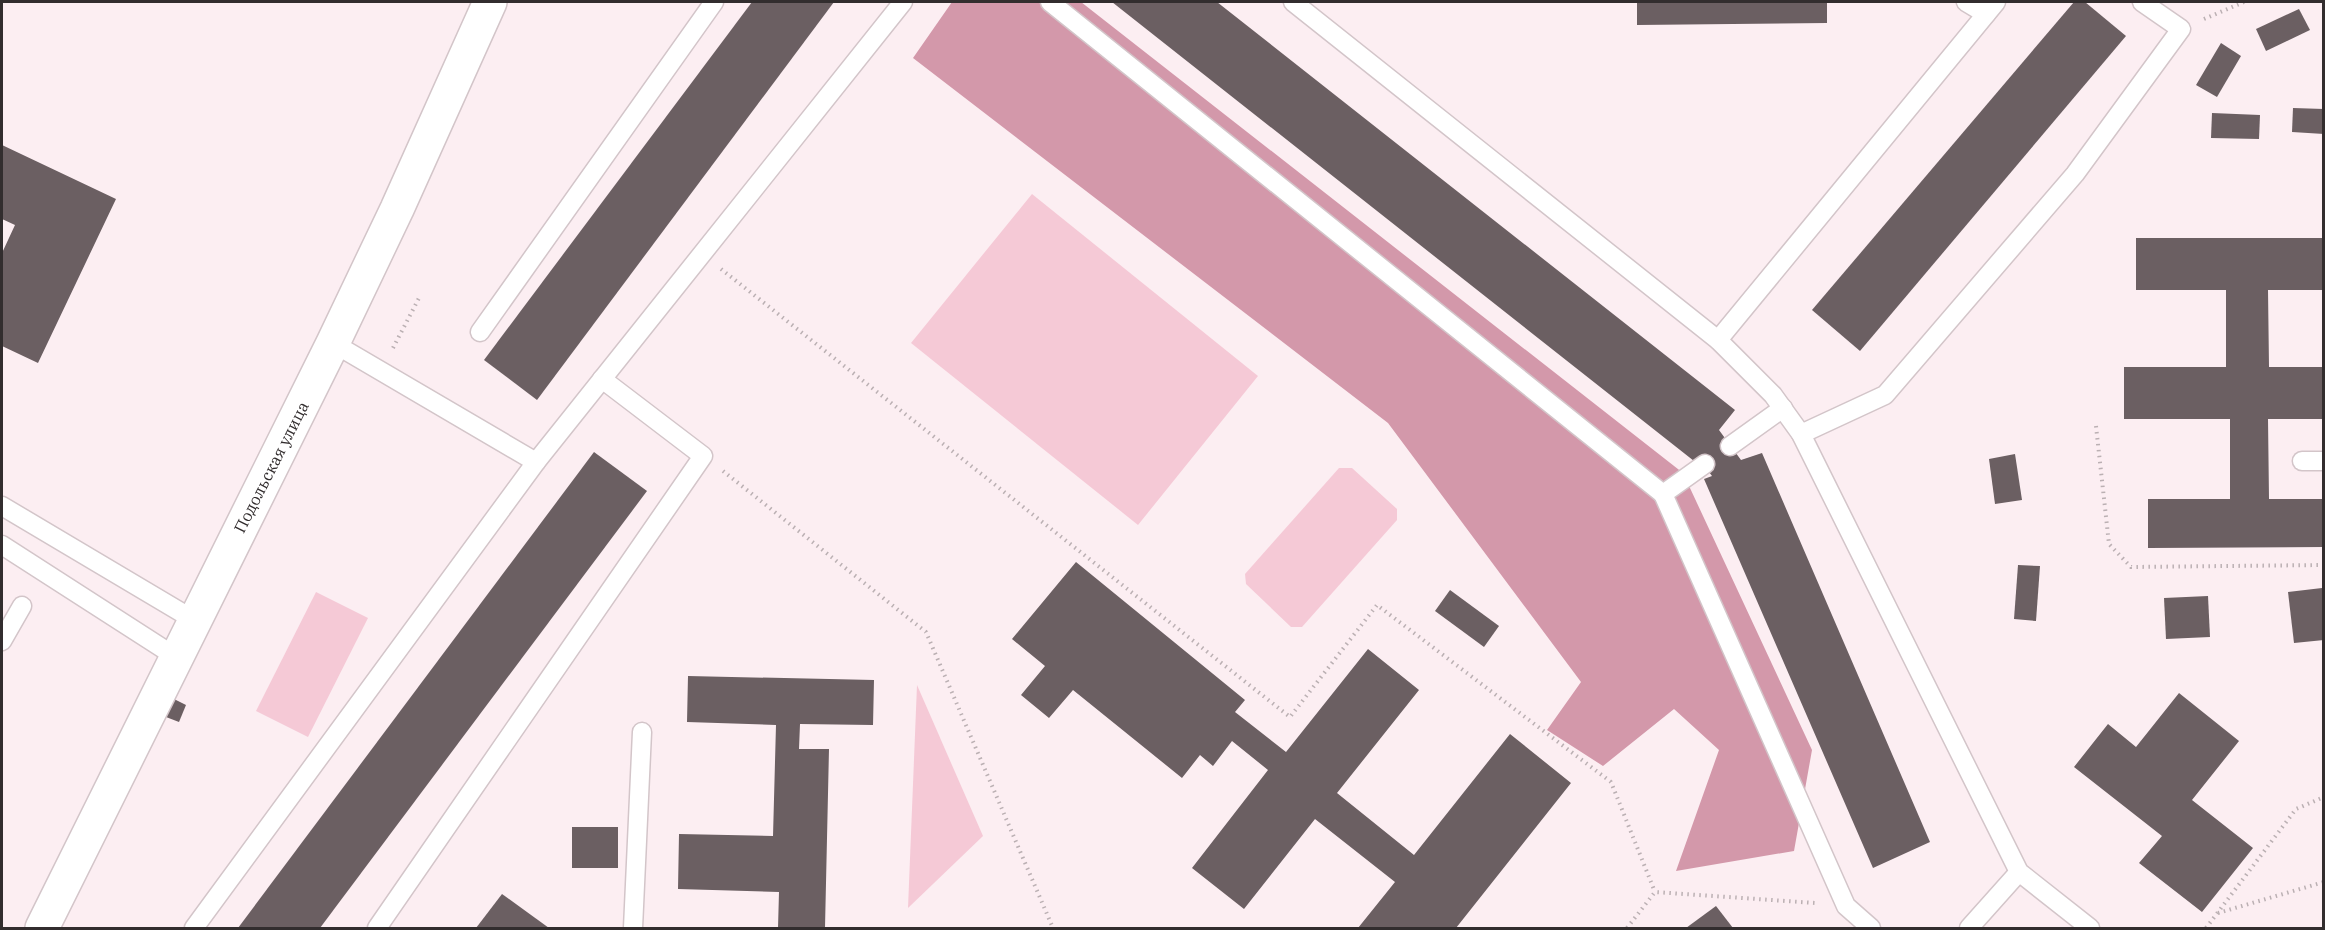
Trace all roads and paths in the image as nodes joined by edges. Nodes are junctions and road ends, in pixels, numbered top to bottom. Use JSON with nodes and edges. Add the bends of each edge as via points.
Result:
{"nodes":[{"id":1,"x":490,"y":2,"type":"edge"},
{"id":2,"x":714,"y":2,"type":"edge"},
{"id":3,"x":903,"y":2,"type":"edge"},
{"id":4,"x":1050,"y":2,"type":"edge"},
{"id":5,"x":1293,"y":2,"type":"edge"},
{"id":6,"x":1966,"y":2,"type":"edge"},
{"id":7,"x":2142,"y":2,"type":"edge"},
{"id":8,"x":2244,"y":2,"type":"edge"},
{"id":9,"x":1991,"y":8,"type":"edge"},
{"id":10,"x":2181,"y":29,"type":"junction"},
{"id":11,"x":702,"y":254,"type":"junction"},
{"id":12,"x":419,"y":298,"type":"dead end"},
{"id":13,"x":480,"y":332,"type":"dead end"},
{"id":14,"x":1718,"y":340,"type":"junction"},
{"id":15,"x":333,"y":343,"type":"junction"},
{"id":16,"x":381,"y":371,"type":"junction"},
{"id":17,"x":602,"y":379,"type":"junction"},
{"id":18,"x":1783,"y":408,"type":"junction"},
{"id":19,"x":2096,"y":426,"type":"dead end"},
{"id":20,"x":1801,"y":434,"type":"junction"},
{"id":21,"x":1730,"y":446,"type":"dead end"},
{"id":22,"x":703,"y":456,"type":"junction"},
{"id":23,"x":2302,"y":461,"type":"dead end"},
{"id":24,"x":2324,"y":461,"type":"edge"},
{"id":25,"x":536,"y":462,"type":"junction"},
{"id":26,"x":1705,"y":464,"type":"dead end"},
{"id":27,"x":1663,"y":494,"type":"junction"},
{"id":28,"x":2,"y":506,"type":"edge"},
{"id":29,"x":2,"y":545,"type":"edge"},
{"id":30,"x":2324,"y":565,"type":"edge"},
{"id":31,"x":22,"y":606,"type":"dead end"},
{"id":32,"x":194,"y":620,"type":"junction"},
{"id":33,"x":2,"y":639,"type":"edge"},
{"id":34,"x":176,"y":657,"type":"junction"},
{"id":35,"x":642,"y":732,"type":"dead end"},
{"id":36,"x":2324,"y":797,"type":"edge"},
{"id":37,"x":2019,"y":872,"type":"junction"},
{"id":38,"x":2324,"y":882,"type":"edge"},
{"id":39,"x":1655,"y":892,"type":"junction"},
{"id":40,"x":1846,"y":906,"type":"junction"},
{"id":41,"x":2218,"y":913,"type":"junction"},
{"id":42,"x":42,"y":928,"type":"edge"},
{"id":43,"x":194,"y":928,"type":"edge"},
{"id":44,"x":377,"y":928,"type":"edge"},
{"id":45,"x":633,"y":928,"type":"edge"},
{"id":46,"x":1053,"y":928,"type":"edge"},
{"id":47,"x":1627,"y":928,"type":"edge"},
{"id":48,"x":1871,"y":928,"type":"edge"},
{"id":49,"x":1969,"y":928,"type":"edge"},
{"id":50,"x":2090,"y":928,"type":"edge"},
{"id":51,"x":2206,"y":928,"type":"edge"}],
"edges":[{"from":1,"to":15,"type":"street","name":"Подольская улица"},
{"from":2,"to":13,"type":"lane"},
{"from":3,"to":11,"type":"lane"},
{"from":4,"to":27,"type":"lane"},
{"from":5,"to":14,"type":"lane"},
{"from":6,"to":9,"type":"lane"},
{"from":7,"to":10,"type":"lane"},
{"from":8,"to":10,"type":"path"},
{"from":9,"to":14,"type":"lane"},
{"from":10,"to":20,"type":"lane","via":[[2075,174],[1885,395]]},
{"from":11,"to":17,"type":"lane"},
{"from":11,"to":39,"type":"path","via":[[1290,717],[1377,605],[1611,782]]},
{"from":12,"to":16,"type":"path"},
{"from":14,"to":18,"type":"lane"},
{"from":15,"to":16,"type":"lane"},
{"from":15,"to":32,"type":"street","name":"Подольская улица"},
{"from":16,"to":25,"type":"lane"},
{"from":17,"to":22,"type":"lane"},
{"from":17,"to":25,"type":"lane"},
{"from":18,"to":20,"type":"lane"},
{"from":18,"to":21,"type":"lane"},
{"from":19,"to":30,"type":"path","via":[[2109,544],[2131,567]]},
{"from":20,"to":37,"type":"lane"},
{"from":22,"to":44,"type":"lane"},
{"from":22,"to":46,"type":"path","via":[[926,632]]},
{"from":23,"to":24,"type":"lane"},
{"from":25,"to":43,"type":"lane"},
{"from":26,"to":27,"type":"lane"},
{"from":27,"to":40,"type":"lane"},
{"from":28,"to":32,"type":"lane"},
{"from":29,"to":34,"type":"lane"},
{"from":31,"to":33,"type":"lane"},
{"from":32,"to":34,"type":"street","name":"Подольская улица"},
{"from":34,"to":42,"type":"street","name":"Подольская улица"},
{"from":35,"to":45,"type":"lane"},
{"from":36,"to":41,"type":"path","via":[[2295,809]]},
{"from":37,"to":49,"type":"lane"},
{"from":37,"to":50,"type":"lane"},
{"from":38,"to":41,"type":"path"},
{"from":39,"to":40,"type":"path"},
{"from":39,"to":47,"type":"path"},
{"from":40,"to":48,"type":"lane"},
{"from":41,"to":51,"type":"path"}]}
